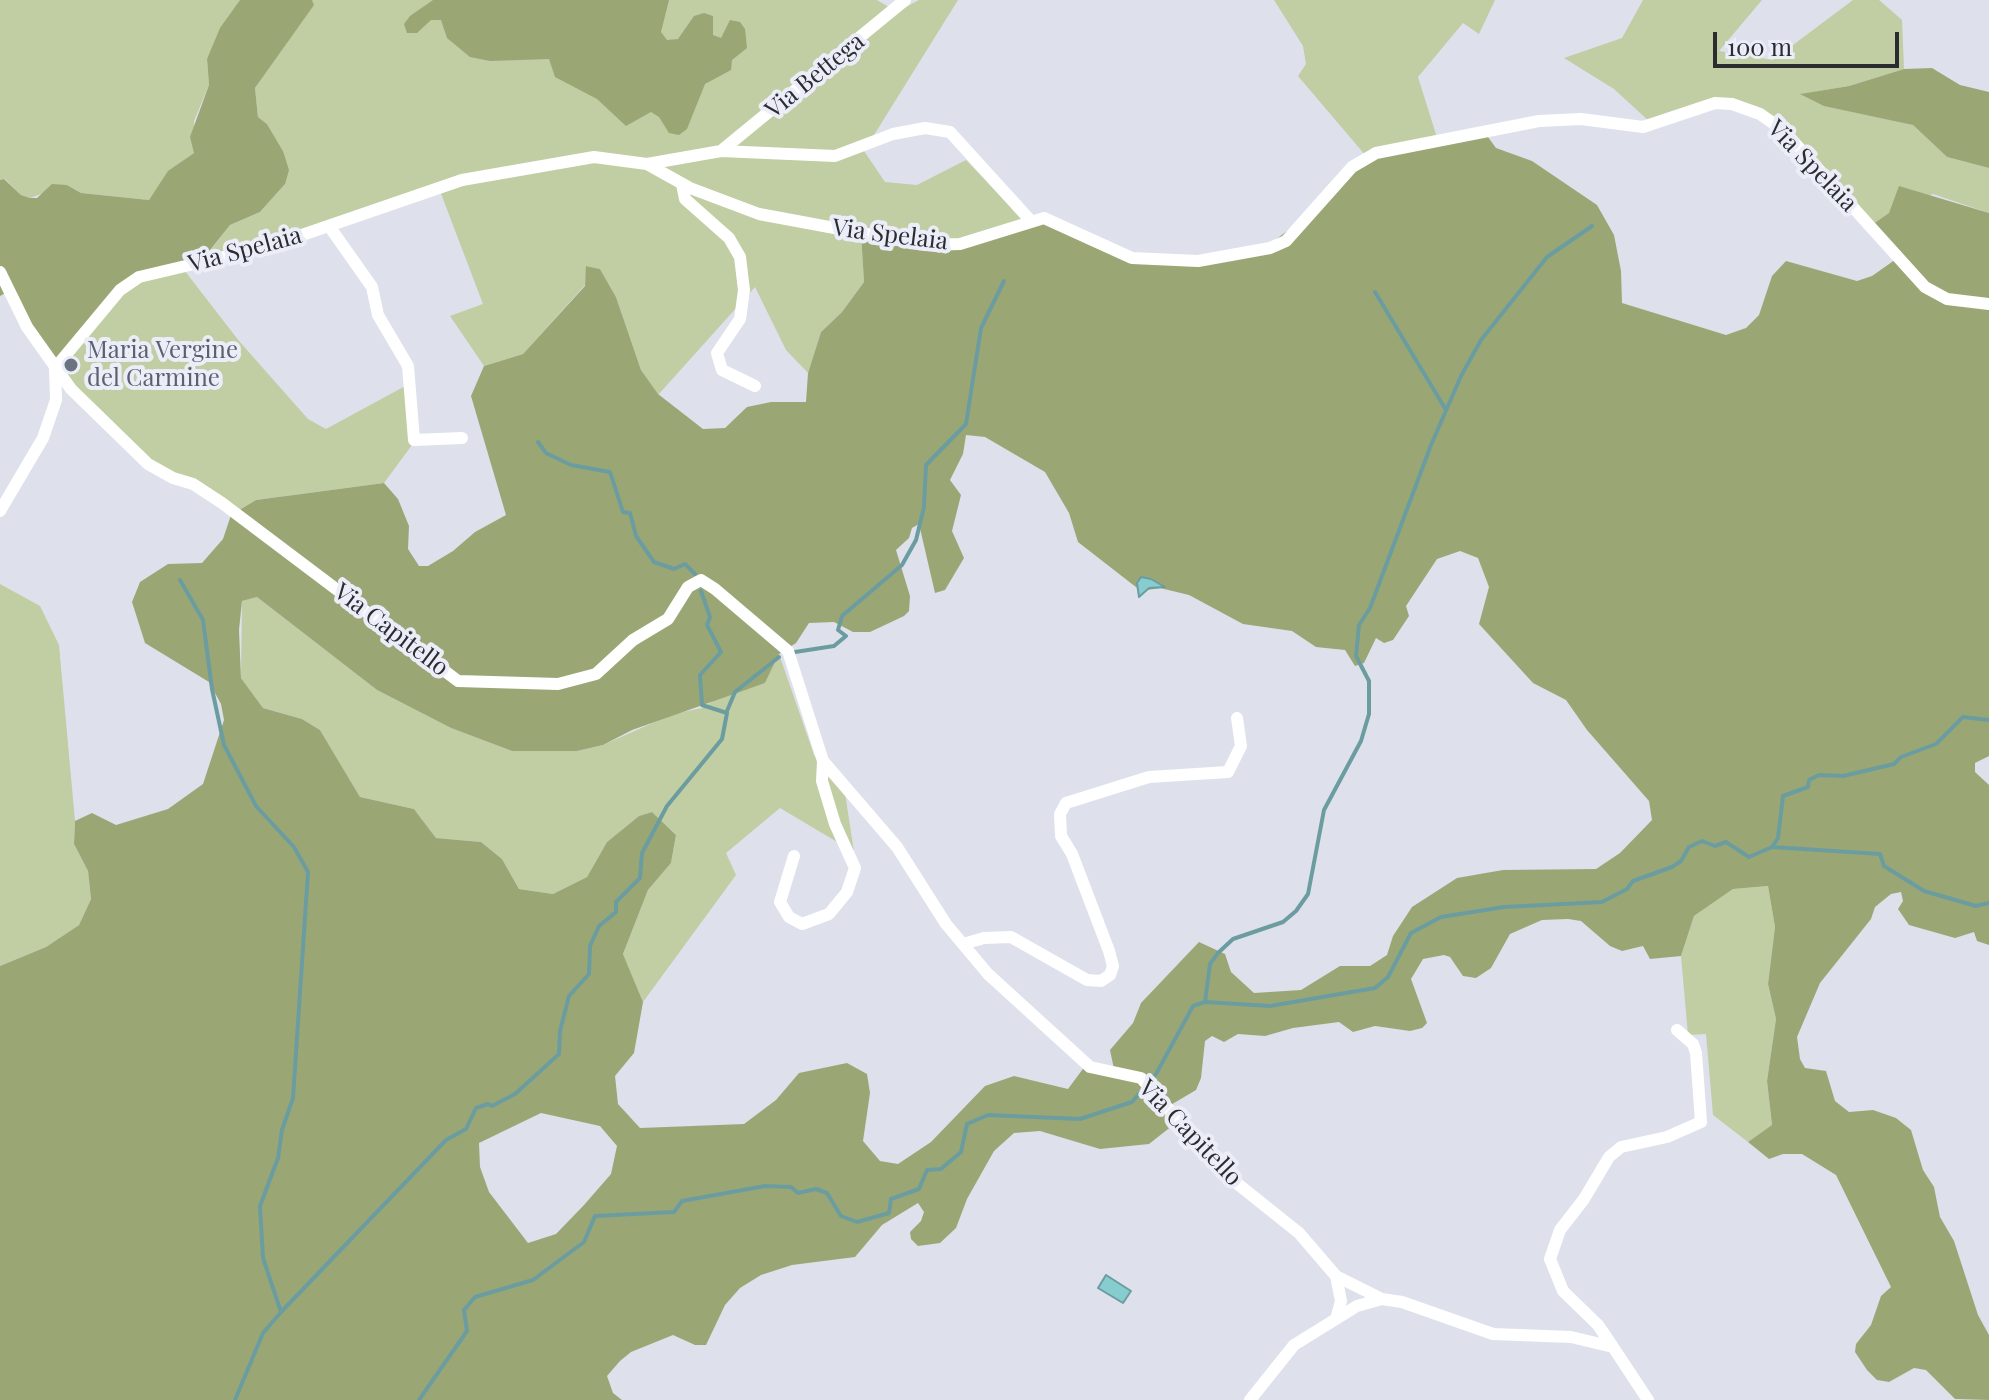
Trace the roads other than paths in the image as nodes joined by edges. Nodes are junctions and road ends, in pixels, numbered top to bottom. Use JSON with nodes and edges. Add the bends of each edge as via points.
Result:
{"nodes":[{"id":1,"x":905,"y":0,"type":"edge"},
{"id":2,"x":721,"y":151,"type":"junction"},
{"id":3,"x":647,"y":164,"type":"junction"},
{"id":4,"x":682,"y":184,"type":"junction"},
{"id":5,"x":1030,"y":220,"type":"junction"},
{"id":6,"x":329,"y":226,"type":"junction"},
{"id":7,"x":0,"y":272,"type":"edge"},
{"id":8,"x":1989,"y":304,"type":"edge"},
{"id":9,"x":55,"y":368,"type":"junction"},
{"id":10,"x":755,"y":386,"type":"dead end"},
{"id":11,"x":462,"y":438,"type":"dead end"},
{"id":12,"x":0,"y":511,"type":"edge"},
{"id":13,"x":1237,"y":718,"type":"dead end"},
{"id":14,"x":823,"y":761,"type":"junction"},
{"id":15,"x":794,"y":856,"type":"dead end"},
{"id":16,"x":963,"y":944,"type":"junction"},
{"id":17,"x":1677,"y":1030,"type":"dead end"},
{"id":18,"x":1336,"y":1276,"type":"junction"},
{"id":19,"x":1382,"y":1299,"type":"junction"},
{"id":20,"x":1336,"y":1319,"type":"junction"},
{"id":21,"x":1613,"y":1347,"type":"junction"},
{"id":22,"x":1250,"y":1400,"type":"edge"},
{"id":23,"x":1648,"y":1400,"type":"edge"}],
"edges":[{"from":1,"to":2,"type":"street","name":"Via Bettega"},
{"from":2,"to":3,"type":"street","name":"Via Bettega"},
{"from":2,"to":5,"type":"street","name":"Via Bettega","via":[[835,156],[893,134],[925,128],[950,132]]},
{"from":3,"to":4,"type":"street","name":"Via Spelaia"},
{"from":3,"to":6,"type":"street","name":"Via Spelaia","via":[[594,157],[462,180]]},
{"from":4,"to":5,"type":"street","name":"Via Spelaia","via":[[759,214],[926,245],[960,244]]},
{"from":4,"to":10,"type":"street","via":[[685,199],[729,238],[740,257],[740,319],[717,353],[722,370]]},
{"from":5,"to":8,"type":"street","name":"Via Spelaia","via":[[1044,218],[1132,258],[1198,261],[1286,241],[1352,167],[1376,153],[1539,121],[1581,119],[1643,127],[1698,106],[1732,104],[1783,130],[1925,287],[1947,299]]},
{"from":6,"to":9,"type":"street","name":"Via Spelaia","via":[[270,246],[139,277],[120,290]]},
{"from":6,"to":11,"type":"street","via":[[372,287],[378,315],[408,366],[414,440]]},
{"from":7,"to":9,"type":"street"},
{"from":9,"to":12,"type":"street","via":[[56,400],[43,438]]},
{"from":9,"to":14,"type":"street","name":"Via Capitello","via":[[148,464],[212,497],[458,681],[558,684],[596,674],[633,640],[668,619],[688,587],[701,580],[788,651]]},
{"from":13,"to":16,"type":"street","via":[[1241,746],[1228,772],[1149,777],[1066,803],[1060,814],[1061,836],[1109,951],[1110,975],[1087,980],[1011,937]]},
{"from":14,"to":15,"type":"street","via":[[822,781],[855,868],[847,892],[829,914],[802,924],[789,917],[780,902]]},
{"from":14,"to":16,"type":"street","name":"Via Capitello","via":[[897,847]]},
{"from":16,"to":18,"type":"street","name":"Via Capitello","via":[[988,974],[1090,1067],[1141,1078],[1229,1177],[1299,1233]]},
{"from":17,"to":21,"type":"street","via":[[1696,1053],[1701,1122],[1667,1137],[1621,1147],[1609,1157],[1560,1230],[1550,1259],[1563,1291]]},
{"from":18,"to":19,"type":"street","name":"Via Capitello"},
{"from":18,"to":20,"type":"street","via":[[1341,1301]]},
{"from":19,"to":20,"type":"street"},
{"from":19,"to":21,"type":"street","name":"Via Capitello","via":[[1493,1334],[1571,1337]]},
{"from":20,"to":22,"type":"street","via":[[1294,1345]]},
{"from":21,"to":23,"type":"street"}]}
